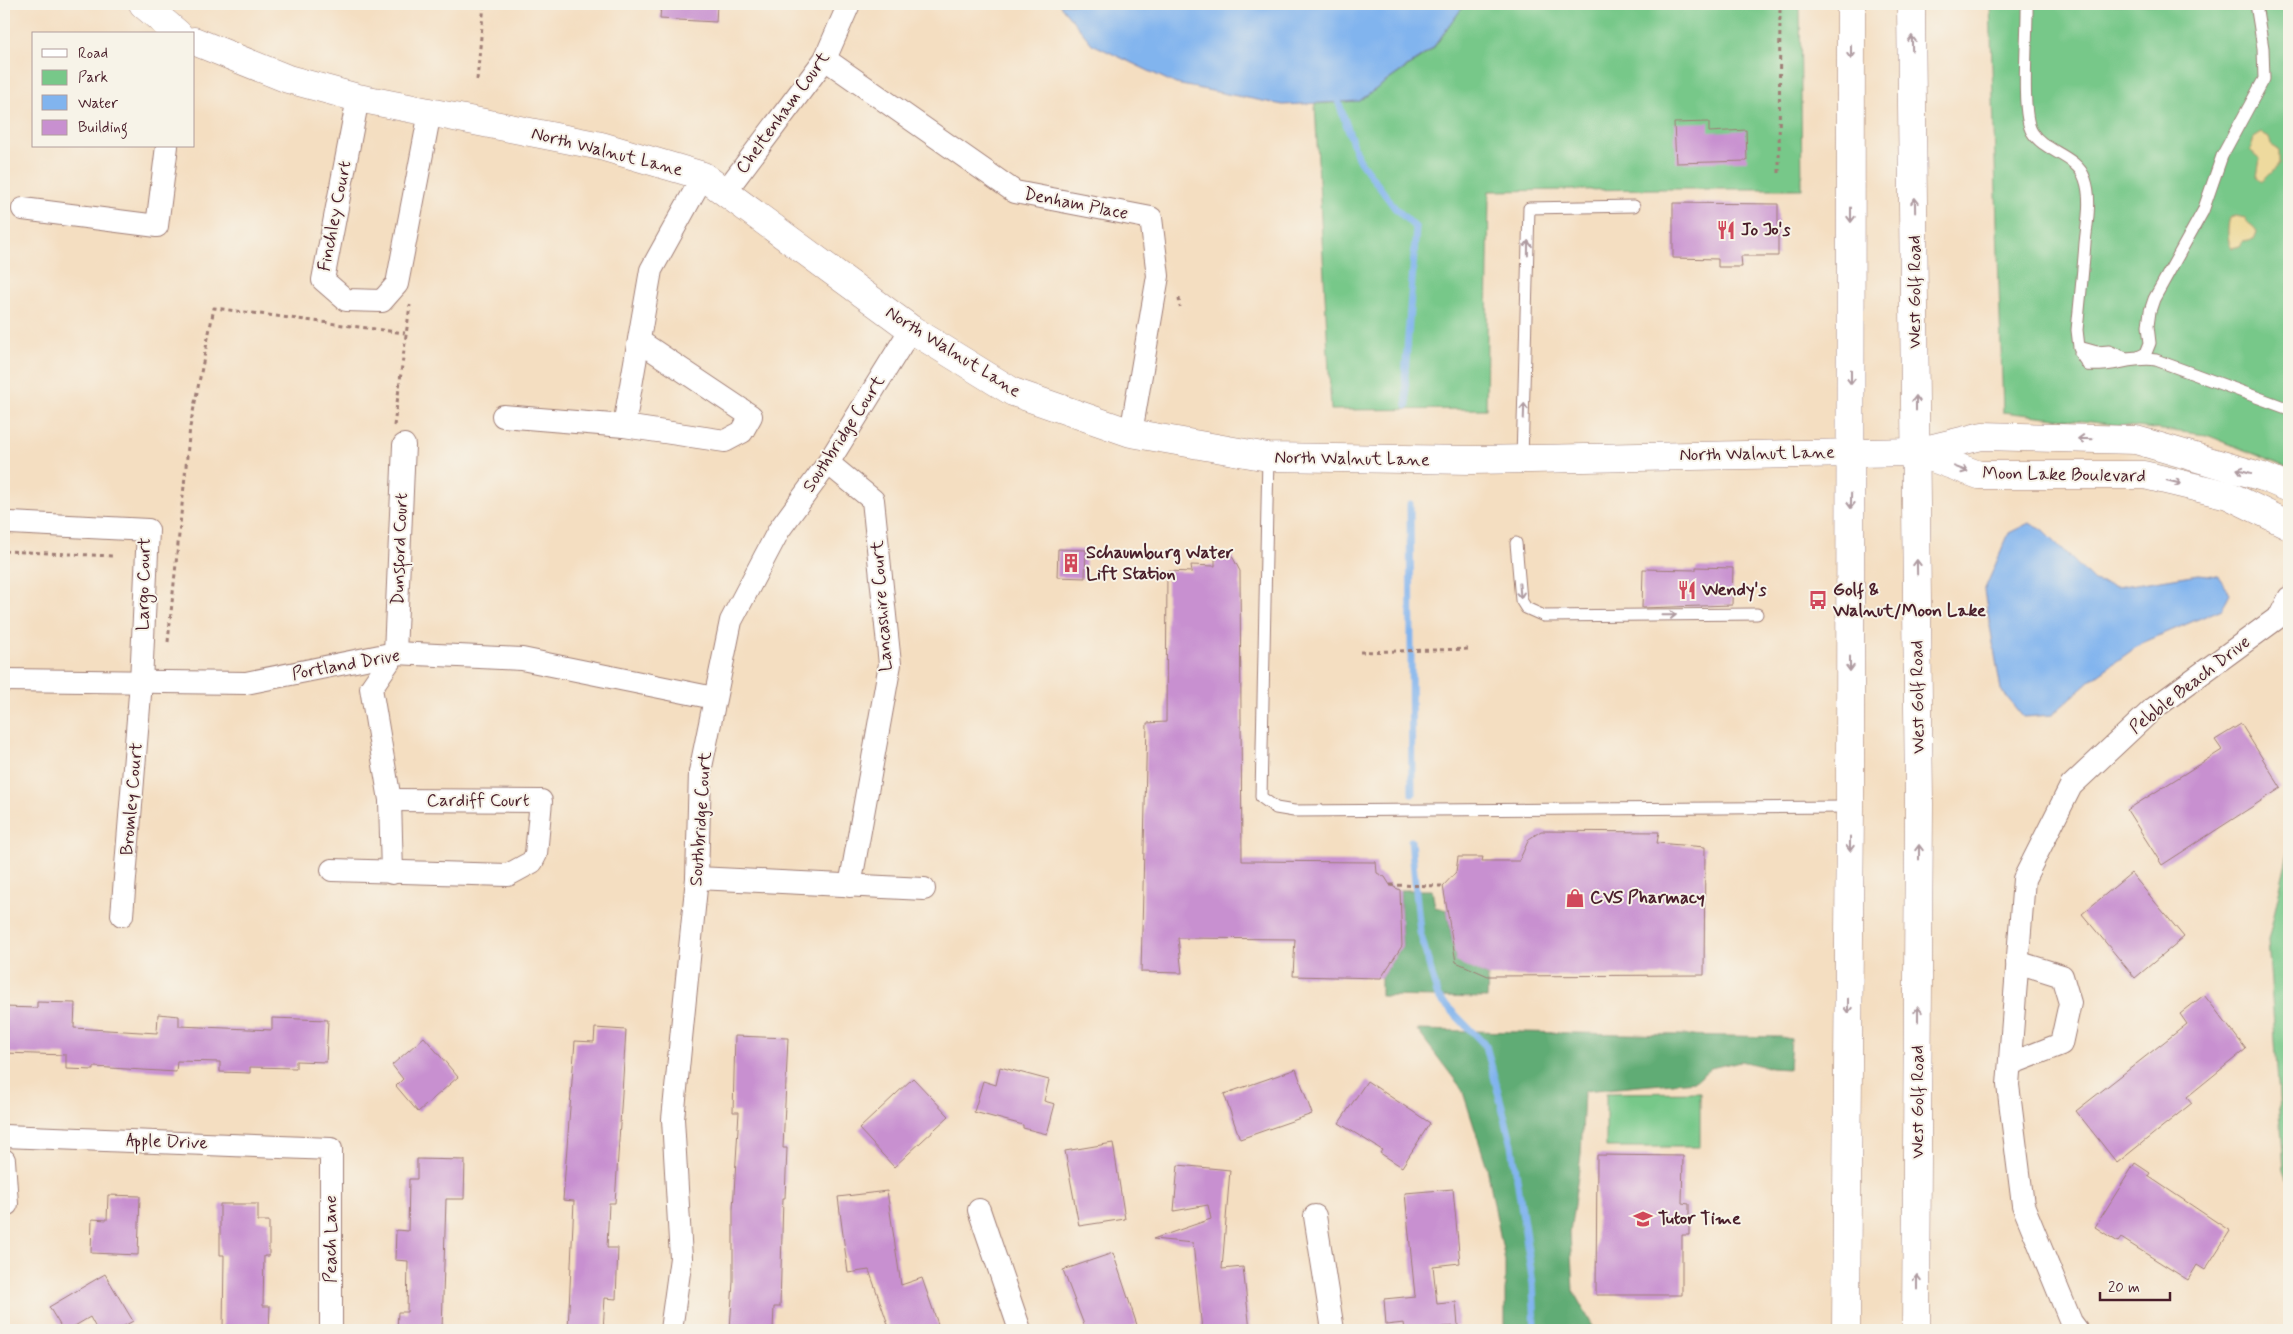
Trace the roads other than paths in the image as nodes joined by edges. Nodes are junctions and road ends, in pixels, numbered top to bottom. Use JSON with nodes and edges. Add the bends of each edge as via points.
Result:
{"nodes":[{"id":1,"x":143,"y":4,"type":"edge"},
{"id":2,"x":849,"y":4,"type":"edge"},
{"id":3,"x":1851,"y":4,"type":"edge"},
{"id":4,"x":1911,"y":4,"type":"edge"},
{"id":5,"x":2027,"y":4,"type":"edge"},
{"id":6,"x":2256,"y":4,"type":"edge"},
{"id":7,"x":176,"y":32,"type":"edge"},
{"id":8,"x":195,"y":41,"type":"edge"},
{"id":9,"x":825,"y":59,"type":"junction"},
{"id":10,"x":358,"y":98,"type":"junction"},
{"id":11,"x":430,"y":112,"type":"junction"},
{"id":12,"x":167,"y":148,"type":"edge"},
{"id":13,"x":703,"y":176,"type":"junction"},
{"id":14,"x":725,"y":192,"type":"junction"},
{"id":15,"x":1634,"y":206,"type":"dead end"},
{"id":16,"x":23,"y":209,"type":"dead end"},
{"id":17,"x":911,"y":329,"type":"junction"},
{"id":18,"x":639,"y":341,"type":"junction"},
{"id":19,"x":2150,"y":344,"type":"junction"},
{"id":20,"x":2164,"y":364,"type":"junction"},
{"id":21,"x":2088,"y":365,"type":"dead end"},
{"id":22,"x":2289,"y":409,"type":"edge"},
{"id":23,"x":504,"y":416,"type":"dead end"},
{"id":24,"x":624,"y":426,"type":"junction"},
{"id":25,"x":1131,"y":433,"type":"junction"},
{"id":26,"x":399,"y":436,"type":"road end"},
{"id":27,"x":1851,"y":452,"type":"junction"},
{"id":28,"x":1916,"y":452,"type":"junction"},
{"id":29,"x":1268,"y":457,"type":"junction"},
{"id":30,"x":1522,"y":459,"type":"junction"},
{"id":31,"x":828,"y":463,"type":"junction"},
{"id":32,"x":2289,"y":488,"type":"edge"},
{"id":33,"x":10,"y":523,"type":"dead end"},
{"id":34,"x":2289,"y":525,"type":"edge"},
{"id":35,"x":1516,"y":543,"type":"dead end"},
{"id":36,"x":2289,"y":598,"type":"edge"},
{"id":37,"x":1757,"y":614,"type":"dead end"},
{"id":38,"x":395,"y":653,"type":"junction"},
{"id":39,"x":4,"y":680,"type":"edge"},
{"id":40,"x":142,"y":682,"type":"junction"},
{"id":41,"x":714,"y":698,"type":"junction"},
{"id":42,"x":390,"y":800,"type":"junction"},
{"id":43,"x":1850,"y":807,"type":"junction"},
{"id":44,"x":332,"y":870,"type":"dead end"},
{"id":45,"x":392,"y":873,"type":"junction"},
{"id":46,"x":697,"y":878,"type":"junction"},
{"id":47,"x":850,"y":886,"type":"junction"},
{"id":48,"x":924,"y":889,"type":"dead end"},
{"id":49,"x":122,"y":915,"type":"dead end"},
{"id":50,"x":2018,"y":962,"type":"junction"},
{"id":51,"x":2010,"y":1064,"type":"junction"},
{"id":52,"x":4,"y":1136,"type":"edge"},
{"id":53,"x":331,"y":1149,"type":"joint"},
{"id":54,"x":4,"y":1160,"type":"edge"},
{"id":55,"x":8,"y":1204,"type":"dead end"},
{"id":56,"x":978,"y":1210,"type":"dead end"},
{"id":57,"x":1315,"y":1216,"type":"dead end"},
{"id":58,"x":331,"y":1330,"type":"edge"},
{"id":59,"x":670,"y":1330,"type":"edge"},
{"id":60,"x":1020,"y":1330,"type":"edge"},
{"id":61,"x":1334,"y":1330,"type":"edge"},
{"id":62,"x":1846,"y":1330,"type":"edge"},
{"id":63,"x":1916,"y":1330,"type":"edge"},
{"id":64,"x":2077,"y":1330,"type":"edge"}],
"edges":[{"from":1,"to":7,"type":"street"},
{"from":2,"to":9,"type":"street","name":"Cheltenham Court"},
{"from":3,"to":27,"type":"street","one_way":true},
{"from":28,"to":4,"type":"street","name":"West Golf Road","one_way":true},
{"from":5,"to":19,"type":"lane","via":[[2028,122],[2032,133],[2070,161],[2086,181],[2089,206],[2078,347],[2096,352],[2109,351],[2126,358],[2146,353]]},
{"from":6,"to":19,"type":"lane","via":[[2264,79],[2222,156],[2203,211],[2154,299],[2148,326]]},
{"from":8,"to":10,"type":"street","name":"North Walnut Lane","via":[[288,79]]},
{"from":9,"to":14,"type":"street","name":"Cheltenham Court"},
{"from":9,"to":25,"type":"street","name":"Denham Place","via":[[1015,192],[1151,218],[1158,276]]},
{"from":10,"to":11,"type":"street","name":"North Walnut Lane"},
{"from":10,"to":11,"type":"street","name":"Finchley Court","via":[[323,280],[346,300],[382,301],[397,284]]},
{"from":11,"to":13,"type":"street","name":"North Walnut Lane","via":[[601,146]]},
{"from":12,"to":16,"type":"street","via":[[157,226]]},
{"from":13,"to":14,"type":"street","name":"North Walnut Lane"},
{"from":13,"to":18,"type":"street","via":[[651,270]]},
{"from":14,"to":17,"type":"street","name":"North Walnut Lane"},
{"from":30,"to":15,"type":"lane","one_way":true,"via":[[1529,208]]},
{"from":17,"to":25,"type":"street","name":"North Walnut Lane","via":[[1013,392]]},
{"from":17,"to":31,"type":"street","name":"Southbridge Court"},
{"from":18,"to":24,"type":"street"},
{"from":18,"to":24,"type":"street","via":[[751,416],[742,432],[725,441]]},
{"from":19,"to":20,"type":"lane"},
{"from":20,"to":21,"type":"lane","via":[[2148,359]]},
{"from":20,"to":22,"type":"lane"},
{"from":23,"to":24,"type":"street"},
{"from":25,"to":29,"type":"street","name":"North Walnut Lane"},
{"from":26,"to":38,"type":"street","name":"Dunsford Court"},
{"from":27,"to":28,"type":"street","name":"North Walnut Lane"},
{"from":27,"to":30,"type":"street","name":"North Walnut Lane"},
{"from":27,"to":43,"type":"street","one_way":true},
{"from":32,"to":28,"type":"street","name":"Moon Lake Boulevard","one_way":true,"via":[[2136,440],[1982,436]]},
{"from":28,"to":34,"type":"street","name":"Moon Lake Boulevard","one_way":true,"via":[[1979,475],[2144,475],[2228,495]]},
{"from":63,"to":28,"type":"street","name":"West Golf Road","one_way":true,"via":[[1920,804]]},
{"from":29,"to":30,"type":"street","name":"North Walnut Lane"},
{"from":29,"to":43,"type":"lane","via":[[1261,798],[1276,808],[1304,811]]},
{"from":31,"to":41,"type":"street","name":"Southbridge Court","via":[[779,530],[731,621]]},
{"from":31,"to":47,"type":"street","name":"Lancashire Court","via":[[873,500],[890,664]]},
{"from":33,"to":40,"type":"street","name":"Largo Court","via":[[148,530]]},
{"from":35,"to":37,"type":"lane","one_way":true,"via":[[1521,600],[1526,608],[1544,616]]},
{"from":36,"to":50,"type":"street","name":"Pebble Beach Drive","via":[[2280,616],[2153,709],[2072,786],[2024,879]]},
{"from":38,"to":40,"type":"street","name":"Portland Drive","via":[[246,683]]},
{"from":38,"to":41,"type":"street","name":"Portland Drive","via":[[522,659]]},
{"from":38,"to":42,"type":"street","via":[[371,688]]},
{"from":39,"to":40,"type":"street","name":"Portland Drive"},
{"from":40,"to":49,"type":"street","name":"Bromley Court"},
{"from":41,"to":46,"type":"street","name":"Southbridge Court","via":[[700,772]]},
{"from":42,"to":45,"type":"street"},
{"from":42,"to":45,"type":"street","name":"Cardiff Court","via":[[541,801],[536,854],[523,869],[508,875]]},
{"from":43,"to":62,"type":"street","one_way":true},
{"from":44,"to":45,"type":"street","name":"Cardiff Court"},
{"from":46,"to":47,"type":"street"},
{"from":46,"to":59,"type":"street","name":"Southbridge Court","via":[[673,1119],[681,1258]]},
{"from":47,"to":48,"type":"street"},
{"from":50,"to":51,"type":"street","name":"Pebble Beach Drive"},
{"from":50,"to":51,"type":"street","via":[[2062,976],[2070,1003],[2061,1044]]},
{"from":51,"to":64,"type":"street","name":"Pebble Beach Drive","via":[[2008,1085],[2023,1205]]},
{"from":52,"to":53,"type":"street","name":"Apple Drive"},
{"from":53,"to":58,"type":"street","name":"Peach Lane"},
{"from":54,"to":55,"type":"street"},
{"from":56,"to":60,"type":"street"},
{"from":57,"to":61,"type":"street"}]}
